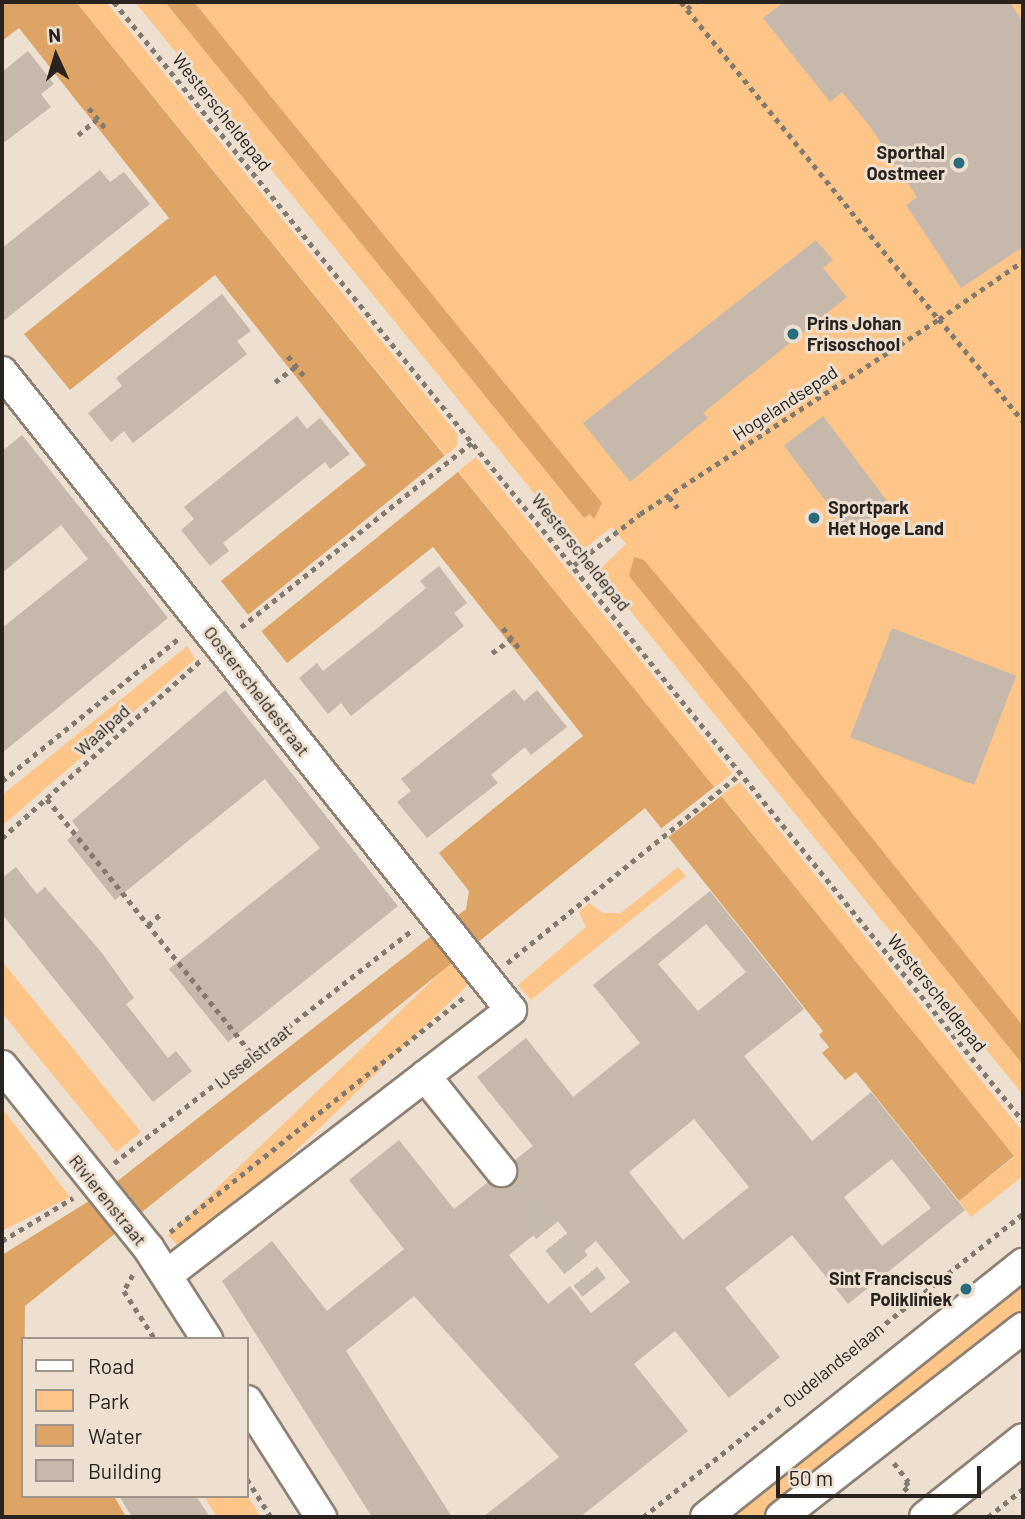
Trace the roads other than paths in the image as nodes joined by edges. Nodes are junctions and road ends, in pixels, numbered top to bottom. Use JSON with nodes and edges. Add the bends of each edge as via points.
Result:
{"nodes":[{"id":1,"x":6,"y":386,"type":"edge"},
{"id":2,"x":2,"y":1066,"type":"edge"},
{"id":3,"x":425,"y":1076,"type":"junction"},
{"id":4,"x":501,"y":1171,"type":"tunnel mouth"},
{"id":5,"x":1023,"y":1264,"type":"edge"},
{"id":6,"x":167,"y":1275,"type":"junction"},
{"id":7,"x":1023,"y":1328,"type":"edge"},
{"id":8,"x":206,"y":1337,"type":"edge"},
{"id":9,"x":248,"y":1403,"type":"edge"},
{"id":10,"x":1023,"y":1439,"type":"edge"},
{"id":11,"x":926,"y":1516,"type":"edge"},
{"id":12,"x":321,"y":1517,"type":"edge"},
{"id":13,"x":706,"y":1517,"type":"edge"},
{"id":14,"x":781,"y":1517,"type":"edge"}],
"edges":[{"from":1,"to":3,"type":"street","name":"Oosterscheldestraat","via":[[202,620],[511,1010]]},
{"from":2,"to":6,"type":"street","name":"Rivierenstraat","via":[[89,1190],[127,1223]]},
{"from":3,"to":4,"type":"street"},
{"from":3,"to":6,"type":"street"},
{"from":5,"to":13,"type":"street"},
{"from":6,"to":8,"type":"street","name":"Rivierenstraat"},
{"from":7,"to":14,"type":"street"},
{"from":9,"to":12,"type":"street"},
{"from":10,"to":11,"type":"street"}]}
